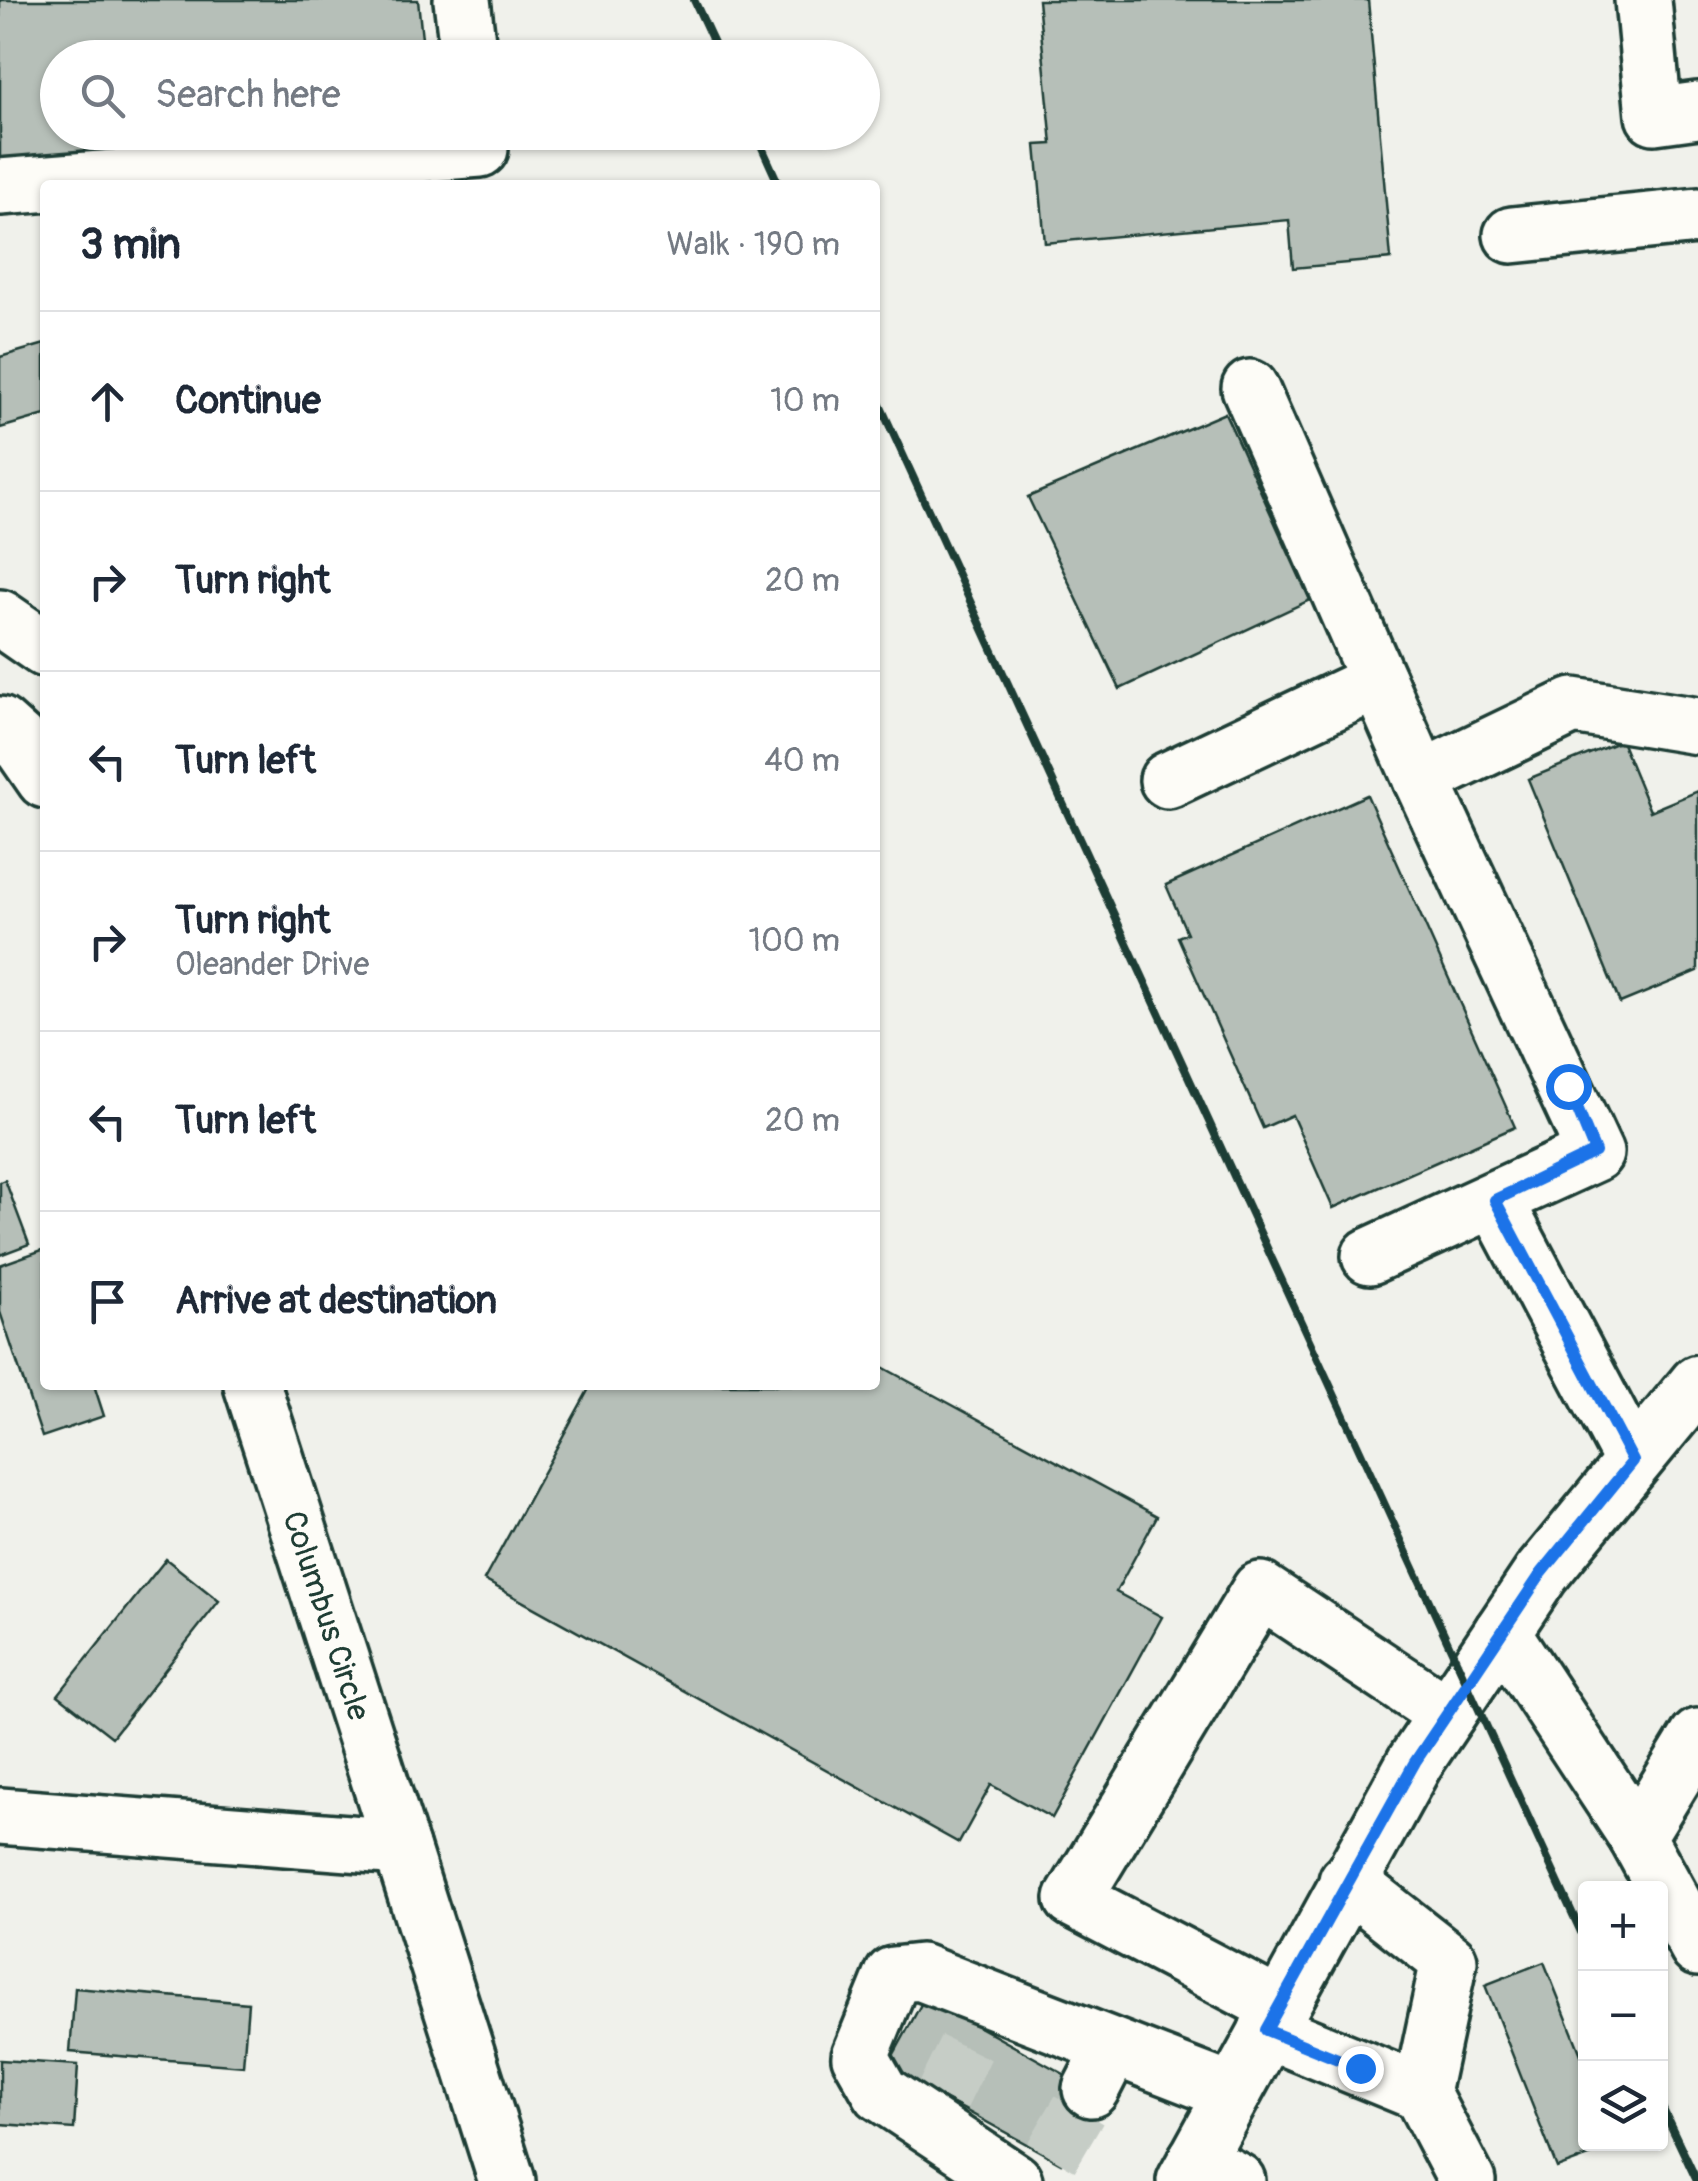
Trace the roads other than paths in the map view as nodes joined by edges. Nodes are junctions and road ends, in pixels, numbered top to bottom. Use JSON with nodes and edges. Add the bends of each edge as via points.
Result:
{"nodes":[{"id":1,"x":462,"y":0,"type":"edge"},
{"id":2,"x":1643,"y":0,"type":"edge"},
{"id":3,"x":467,"y":40,"type":"edge"},
{"id":4,"x":1698,"y":110,"type":"edge"},
{"id":5,"x":480,"y":150,"type":"edge"},
{"id":6,"x":101,"y":180,"type":"edge"},
{"id":7,"x":40,"y":185,"type":"edge"},
{"id":8,"x":0,"y":188,"type":"edge"},
{"id":9,"x":1698,"y":216,"type":"edge"},
{"id":10,"x":1512,"y":235,"type":"dead end"},
{"id":11,"x":1250,"y":388,"type":"dead end"},
{"id":12,"x":0,"y":618,"type":"edge"},
{"id":13,"x":40,"y":646,"type":"edge"},
{"id":14,"x":1378,"y":680,"type":"junction"},
{"id":15,"x":0,"y":725,"type":"edge"},
{"id":16,"x":1698,"y":726,"type":"edge"},
{"id":17,"x":40,"y":773,"type":"edge"},
{"id":18,"x":1421,"y":779,"type":"junction"},
{"id":19,"x":1168,"y":780,"type":"dead end"},
{"id":20,"x":1495,"y":1200,"type":"junction"},
{"id":21,"x":1370,"y":1256,"type":"dead end"},
{"id":22,"x":1698,"y":1383,"type":"edge"},
{"id":23,"x":254,"y":1390,"type":"edge"},
{"id":24,"x":1633,"y":1461,"type":"junction"},
{"id":25,"x":1502,"y":1632,"type":"junction"},
{"id":26,"x":1447,"y":1714,"type":"junction"},
{"id":27,"x":1698,"y":1736,"type":"edge"},
{"id":28,"x":0,"y":1816,"type":"edge"},
{"id":29,"x":1637,"y":1837,"type":"junction"},
{"id":30,"x":401,"y":1847,"type":"junction"},
{"id":31,"x":1347,"y":1881,"type":"junction"},
{"id":32,"x":1698,"y":1948,"type":"edge"},
{"id":33,"x":1273,"y":2018,"type":"junction"},
{"id":34,"x":1232,"y":2093,"type":"junction"},
{"id":35,"x":1420,"y":2093,"type":"junction"},
{"id":36,"x":1028,"y":2168,"type":"edge"},
{"id":37,"x":1206,"y":2174,"type":"edge"},
{"id":38,"x":507,"y":2181,"type":"edge"},
{"id":39,"x":1467,"y":2181,"type":"edge"}],
"edges":[{"from":1,"to":3,"type":"street"},
{"from":2,"to":4,"type":"street","via":[[1654,116]]},
{"from":5,"to":6,"type":"street"},
{"from":7,"to":8,"type":"street"},
{"from":9,"to":10,"type":"street"},
{"from":11,"to":14,"type":"street"},
{"from":12,"to":13,"type":"street"},
{"from":14,"to":18,"type":"street"},
{"from":14,"to":19,"type":"street"},
{"from":15,"to":17,"type":"street"},
{"from":16,"to":18,"type":"street","via":[[1573,706]]},
{"from":18,"to":20,"type":"street","via":[[1595,1152]]},
{"from":20,"to":21,"type":"street"},
{"from":20,"to":24,"type":"street"},
{"from":22,"to":24,"type":"street"},
{"from":23,"to":30,"type":"street","name":"Columbus Circle"},
{"from":24,"to":25,"type":"street"},
{"from":25,"to":26,"type":"street"},
{"from":25,"to":29,"type":"street"},
{"from":26,"to":31,"type":"street"},
{"from":26,"to":33,"type":"street","via":[[1260,1590],[1074,1899]]},
{"from":27,"to":29,"type":"street"},
{"from":28,"to":30,"type":"street"},
{"from":29,"to":32,"type":"street"},
{"from":30,"to":38,"type":"street","name":"Columbus Circle"},
{"from":31,"to":33,"type":"street"},
{"from":31,"to":35,"type":"street","via":[[1449,1961]]},
{"from":33,"to":34,"type":"street"},
{"from":33,"to":35,"type":"street"},
{"from":34,"to":36,"type":"street","via":[[1088,2062],[983,2013],[920,1972],[893,1975],[860,2056],[881,2093],[933,2110]]},
{"from":34,"to":37,"type":"street"},
{"from":35,"to":39,"type":"street"}]}
